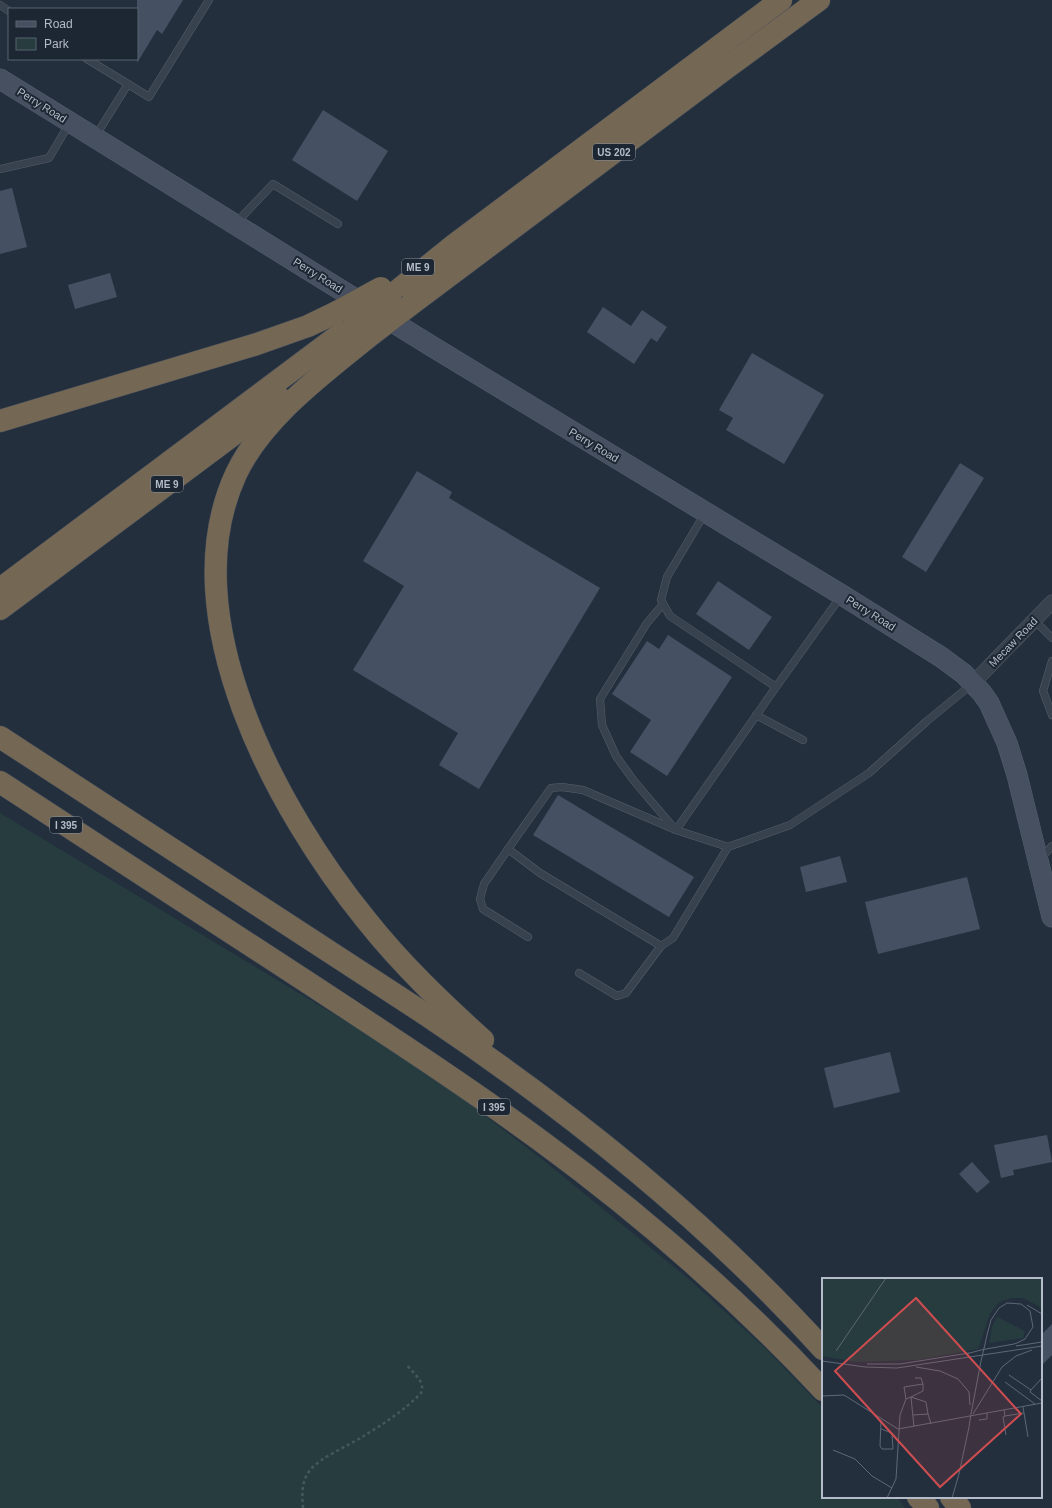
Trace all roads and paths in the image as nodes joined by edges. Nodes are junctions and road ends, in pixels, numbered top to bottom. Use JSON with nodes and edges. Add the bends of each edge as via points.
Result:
{"nodes":[{"id":1,"x":209,"y":0,"type":"edge"},
{"id":2,"x":781,"y":0,"type":"edge"},
{"id":3,"x":819,"y":0,"type":"edge"},
{"id":4,"x":89,"y":60,"type":"edge"},
{"id":5,"x":0,"y":79,"type":"edge"},
{"id":6,"x":128,"y":84,"type":"junction"},
{"id":7,"x":70,"y":122,"type":"junction"},
{"id":8,"x":95,"y":138,"type":"junction"},
{"id":9,"x":0,"y":169,"type":"edge"},
{"id":10,"x":235,"y":224,"type":"junction"},
{"id":11,"x":338,"y":224,"type":"dead end"},
{"id":12,"x":454,"y":245,"type":"joint"},
{"id":13,"x":394,"y":296,"type":"junction"},
{"id":14,"x":355,"y":323,"type":"junction"},
{"id":15,"x":337,"y":362,"type":"junction"},
{"id":16,"x":0,"y":420,"type":"edge"},
{"id":17,"x":706,"y":512,"type":"junction"},
{"id":18,"x":0,"y":589,"type":"edge"},
{"id":19,"x":842,"y":595,"type":"junction"},
{"id":20,"x":1052,"y":602,"type":"edge"},
{"id":21,"x":663,"y":604,"type":"junction"},
{"id":22,"x":0,"y":609,"type":"edge"},
{"id":23,"x":1034,"y":620,"type":"junction"},
{"id":24,"x":1052,"y":638,"type":"edge"},
{"id":25,"x":1052,"y":661,"type":"edge"},
{"id":26,"x":973,"y":683,"type":"junction"},
{"id":27,"x":776,"y":687,"type":"junction"},
{"id":28,"x":756,"y":715,"type":"junction"},
{"id":29,"x":1052,"y":715,"type":"edge"},
{"id":30,"x":0,"y":737,"type":"edge"},
{"id":31,"x":802,"y":740,"type":"dead end"},
{"id":32,"x":0,"y":783,"type":"edge"},
{"id":33,"x":676,"y":830,"type":"junction"},
{"id":34,"x":728,"y":846,"type":"junction"},
{"id":35,"x":1052,"y":846,"type":"edge"},
{"id":36,"x":508,"y":849,"type":"junction"},
{"id":37,"x":1038,"y":861,"type":"junction"},
{"id":38,"x":1052,"y":917,"type":"edge"},
{"id":39,"x":528,"y":937,"type":"dead end"},
{"id":40,"x":661,"y":946,"type":"junction"},
{"id":41,"x":579,"y":973,"type":"dead end"},
{"id":42,"x":590,"y":1133,"type":"junction"},
{"id":43,"x":822,"y":1348,"type":"edge"},
{"id":44,"x":406,"y":1364,"type":"dead end"},
{"id":45,"x":822,"y":1389,"type":"edge"},
{"id":46,"x":919,"y":1498,"type":"edge"},
{"id":47,"x":952,"y":1498,"type":"edge"},
{"id":48,"x":303,"y":1508,"type":"edge"},
{"id":49,"x":928,"y":1508,"type":"edge"},
{"id":50,"x":960,"y":1508,"type":"edge"}],
"edges":[{"from":1,"to":6,"type":"lane","via":[[149,96]]},
{"from":2,"to":12,"type":"highway","number":"US 202"},
{"from":3,"to":13,"type":"highway","number":"US 202","via":[[718,73]]},
{"from":4,"to":6,"type":"lane"},
{"from":5,"to":7,"type":"street","name":"Perry Road"},
{"from":6,"to":8,"type":"lane"},
{"from":7,"to":8,"type":"street","name":"Perry Road"},
{"from":7,"to":9,"type":"lane","via":[[49,158]]},
{"from":8,"to":10,"type":"street","name":"Perry Road"},
{"from":10,"to":11,"type":"lane","via":[[273,184]]},
{"from":10,"to":17,"type":"street","name":"Perry Road"},
{"from":12,"to":13,"type":"highway","number":"ME 9"},
{"from":13,"to":14,"type":"highway","number":"US 202","bridge":true},
{"from":13,"to":14,"type":"highway","number":"ME 9","bridge":true},
{"from":14,"to":15,"type":"highway","number":"US 202"},
{"from":14,"to":16,"type":"highway","number":"ME 9","via":[[308,326],[257,344]]},
{"from":14,"to":18,"type":"highway"},
{"from":15,"to":22,"type":"highway","number":"ME 9","via":[[258,415]]},
{"from":15,"to":42,"type":"highway","via":[[285,409],[257,440],[237,473],[228,496],[217,549],[217,579],[223,639],[236,688],[258,744],[294,816],[327,868],[366,921],[430,991]]},
{"from":17,"to":19,"type":"street","name":"Perry Road"},
{"from":17,"to":21,"type":"lane","via":[[667,577],[661,600]]},
{"from":19,"to":26,"type":"street","name":"Perry Road","via":[[941,657]]},
{"from":19,"to":27,"type":"lane"},
{"from":20,"to":23,"type":"street","name":"Mecaw Road"},
{"from":21,"to":27,"type":"lane","via":[[670,616]]},
{"from":21,"to":33,"type":"lane","via":[[647,623],[600,699],[602,725],[616,756]]},
{"from":23,"to":24,"type":"lane"},
{"from":23,"to":26,"type":"street","name":"Mecaw Road"},
{"from":25,"to":29,"type":"lane","via":[[1043,691]]},
{"from":26,"to":34,"type":"lane","via":[[862,778],[790,825]]},
{"from":26,"to":37,"type":"street","name":"Perry Road","via":[[989,703],[1007,743]]},
{"from":27,"to":28,"type":"lane"},
{"from":28,"to":31,"type":"lane"},
{"from":28,"to":33,"type":"lane"},
{"from":30,"to":42,"type":"highway","via":[[458,1036]]},
{"from":32,"to":45,"type":"highway","number":"I 395","via":[[370,1023],[540,1140],[622,1203],[701,1271]]},
{"from":33,"to":34,"type":"lane"},
{"from":33,"to":36,"type":"lane","via":[[583,790],[551,788]]},
{"from":34,"to":40,"type":"lane","via":[[672,938]]},
{"from":35,"to":37,"type":"lane"},
{"from":36,"to":39,"type":"lane","via":[[484,884],[480,899],[483,910]]},
{"from":36,"to":40,"type":"lane","via":[[540,873]]},
{"from":37,"to":38,"type":"street","name":"Perry Road"},
{"from":40,"to":41,"type":"lane","via":[[626,993],[618,996]]},
{"from":42,"to":43,"type":"highway","via":[[709,1235]]},
{"from":44,"to":48,"type":"path","via":[[422,1384],[421,1393],[362,1438],[311,1469],[304,1480]]},
{"from":46,"to":49,"type":"highway"},
{"from":47,"to":50,"type":"highway"}]}
